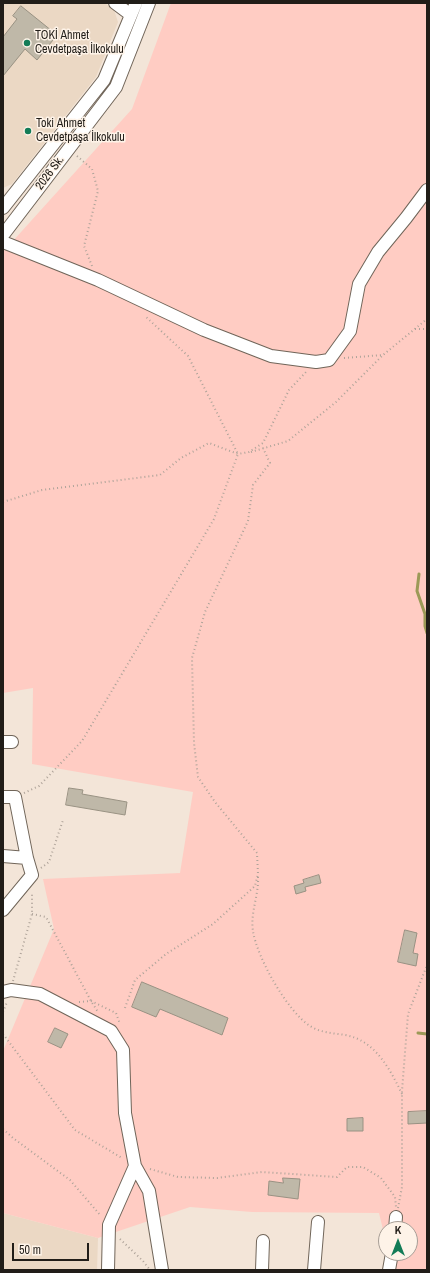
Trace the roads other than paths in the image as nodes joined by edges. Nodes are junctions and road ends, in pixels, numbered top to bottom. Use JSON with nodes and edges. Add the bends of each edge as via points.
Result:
{"nodes":[{"id":1,"x":115,"y":3,"type":"edge"},
{"id":2,"x":136,"y":3,"type":"edge"},
{"id":3,"x":149,"y":3,"type":"edge"},
{"id":4,"x":131,"y":15,"type":"junction"},
{"id":5,"x":427,"y":190,"type":"edge"},
{"id":6,"x":3,"y":208,"type":"edge"},
{"id":7,"x":3,"y":235,"type":"edge"},
{"id":8,"x":3,"y":242,"type":"edge"},
{"id":9,"x":9,"y":797,"type":"edge"},
{"id":10,"x":3,"y":856,"type":"edge"},
{"id":11,"x":27,"y":858,"type":"junction"},
{"id":12,"x":3,"y":910,"type":"edge"},
{"id":13,"x":6,"y":988,"type":"edge"},
{"id":14,"x":135,"y":1166,"type":"junction"},
{"id":15,"x":396,"y":1217,"type":"road end"},
{"id":16,"x":396,"y":1221,"type":"edge"},
{"id":17,"x":318,"y":1222,"type":"dead end"},
{"id":18,"x":263,"y":1241,"type":"dead end"},
{"id":19,"x":108,"y":1270,"type":"edge"},
{"id":20,"x":162,"y":1270,"type":"edge"},
{"id":21,"x":262,"y":1270,"type":"edge"},
{"id":22,"x":314,"y":1270,"type":"edge"}],
"edges":[{"from":1,"to":4,"type":"street"},
{"from":2,"to":4,"type":"street","name":"2026 Sk."},
{"from":3,"to":7,"type":"street","name":"2026 Sk.","via":[[116,87]]},
{"from":4,"to":6,"type":"street","name":"2026 Sk.","via":[[104,80]]},
{"from":5,"to":8,"type":"street","via":[[378,252],[359,284],[350,331],[329,360],[316,362],[270,356],[204,330],[98,280]]},
{"from":9,"to":11,"type":"street"},
{"from":10,"to":11,"type":"street"},
{"from":11,"to":12,"type":"street","via":[[32,875]]},
{"from":13,"to":14,"type":"street","via":[[40,994],[111,1031],[123,1050],[125,1114]]},
{"from":14,"to":19,"type":"street","via":[[108,1227]]},
{"from":14,"to":20,"type":"street","via":[[149,1191]]},
{"from":15,"to":16,"type":"street"},
{"from":17,"to":22,"type":"street"},
{"from":18,"to":21,"type":"street"}]}
